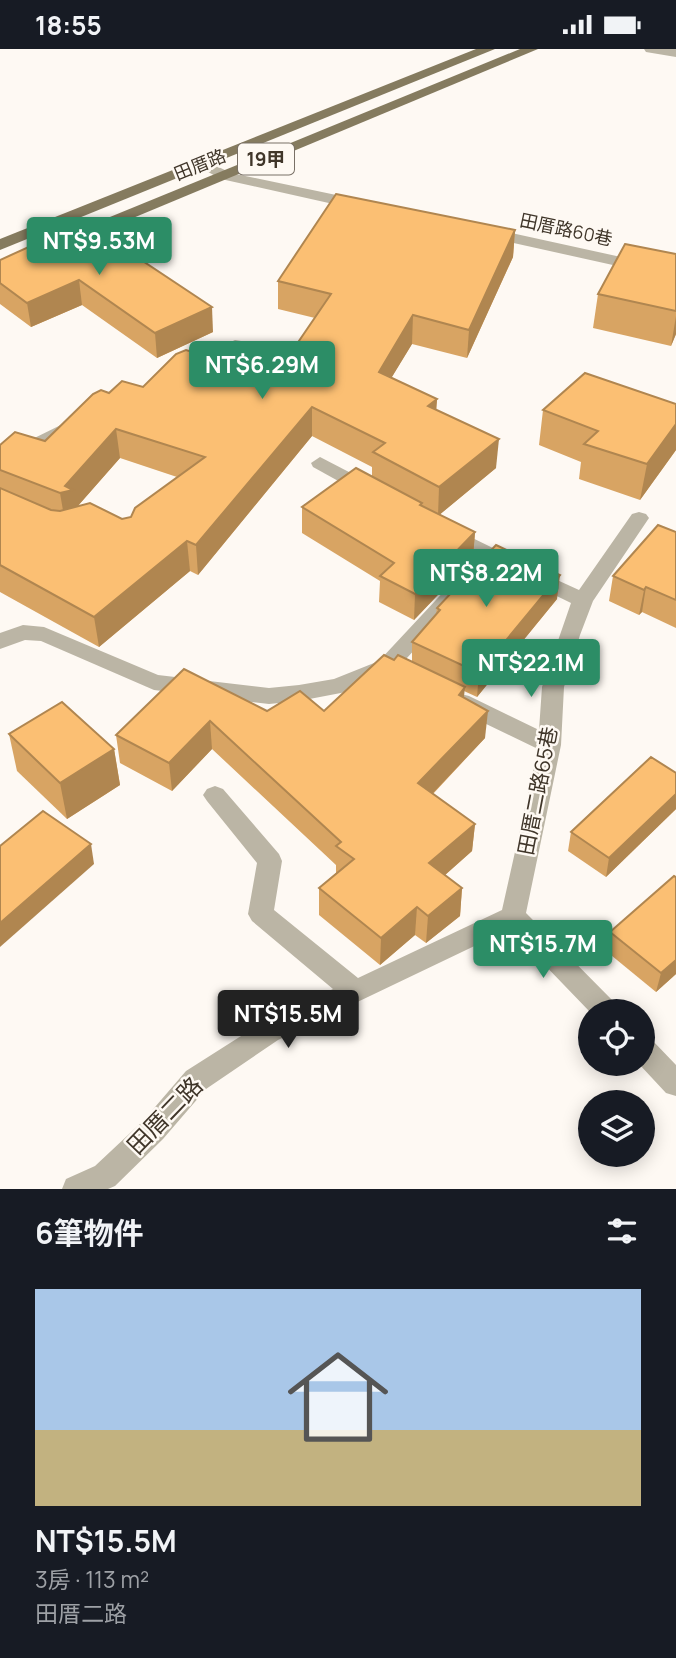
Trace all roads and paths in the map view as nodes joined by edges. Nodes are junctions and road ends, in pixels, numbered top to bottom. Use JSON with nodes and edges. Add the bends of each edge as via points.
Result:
{"nodes":[{"id":1,"x":488,"y":49,"type":"edge"},
{"id":2,"x":531,"y":49,"type":"edge"},
{"id":3,"x":651,"y":49,"type":"edge"},
{"id":4,"x":676,"y":53,"type":"edge"},
{"id":5,"x":204,"y":164,"type":"junction"},
{"id":6,"x":226,"y":176,"type":"junction"},
{"id":7,"x":376,"y":208,"type":"edge"},
{"id":8,"x":471,"y":229,"type":"edge"},
{"id":9,"x":0,"y":245,"type":"edge"},
{"id":10,"x":50,"y":247,"type":"edge"},
{"id":11,"x":676,"y":274,"type":"edge"},
{"id":12,"x":235,"y":345,"type":"dead end"},
{"id":13,"x":173,"y":376,"type":"edge"},
{"id":14,"x":86,"y":419,"type":"edge"},
{"id":15,"x":0,"y":462,"type":"edge"},
{"id":16,"x":320,"y":463,"type":"dead end"},
{"id":17,"x":381,"y":496,"type":"edge"},
{"id":18,"x":639,"y":518,"type":"dead end"},
{"id":19,"x":429,"y":522,"type":"edge"},
{"id":20,"x":490,"y":555,"type":"junction"},
{"id":21,"x":583,"y":600,"type":"junction"},
{"id":22,"x":0,"y":641,"type":"edge"},
{"id":23,"x":387,"y":666,"type":"junction"},
{"id":24,"x":412,"y":678,"type":"edge"},
{"id":25,"x":437,"y":690,"type":"edge"},
{"id":26,"x":550,"y":745,"type":"junction"},
{"id":27,"x":215,"y":795,"type":"dead end"},
{"id":28,"x":513,"y":916,"type":"junction"},
{"id":29,"x":355,"y":991,"type":"junction"},
{"id":30,"x":594,"y":999,"type":"edge"},
{"id":31,"x":655,"y":1062,"type":"edge"},
{"id":32,"x":676,"y":1084,"type":"edge"},
{"id":33,"x":76,"y":1189,"type":"edge"}],
"edges":[{"from":1,"to":5,"type":"main road","name":"田厝路","number":"19甲"},
{"from":2,"to":6,"type":"main road","name":"田厝路","number":"19甲"},
{"from":3,"to":4,"type":"street"},
{"from":5,"to":6,"type":"street"},
{"from":5,"to":9,"type":"main road","name":"田厝路","number":"19甲"},
{"from":6,"to":7,"type":"street"},
{"from":6,"to":10,"type":"main road","name":"田厝路","number":"19甲"},
{"from":8,"to":11,"type":"street","name":"田厝路60巷"},
{"from":12,"to":13,"type":"street"},
{"from":14,"to":15,"type":"street"},
{"from":16,"to":17,"type":"street"},
{"from":18,"to":21,"type":"street","name":"田厝二路65巷"},
{"from":19,"to":20,"type":"street"},
{"from":20,"to":21,"type":"street"},
{"from":20,"to":23,"type":"street"},
{"from":21,"to":26,"type":"street","name":"田厝二路65巷","via":[[553,687]]},
{"from":22,"to":23,"type":"street","via":[[23,632],[44,634],[154,681],[269,696],[338,686]]},
{"from":23,"to":24,"type":"street"},
{"from":25,"to":26,"type":"street"},
{"from":26,"to":28,"type":"street","name":"田厝二路65巷"},
{"from":27,"to":29,"type":"street","via":[[270,861],[261,914]]},
{"from":28,"to":29,"type":"street","name":"田厝二路"},
{"from":28,"to":30,"type":"street"},
{"from":29,"to":33,"type":"street","name":"田厝二路","via":[[269,1032],[196,1080],[105,1176]]},
{"from":31,"to":32,"type":"street"}]}
